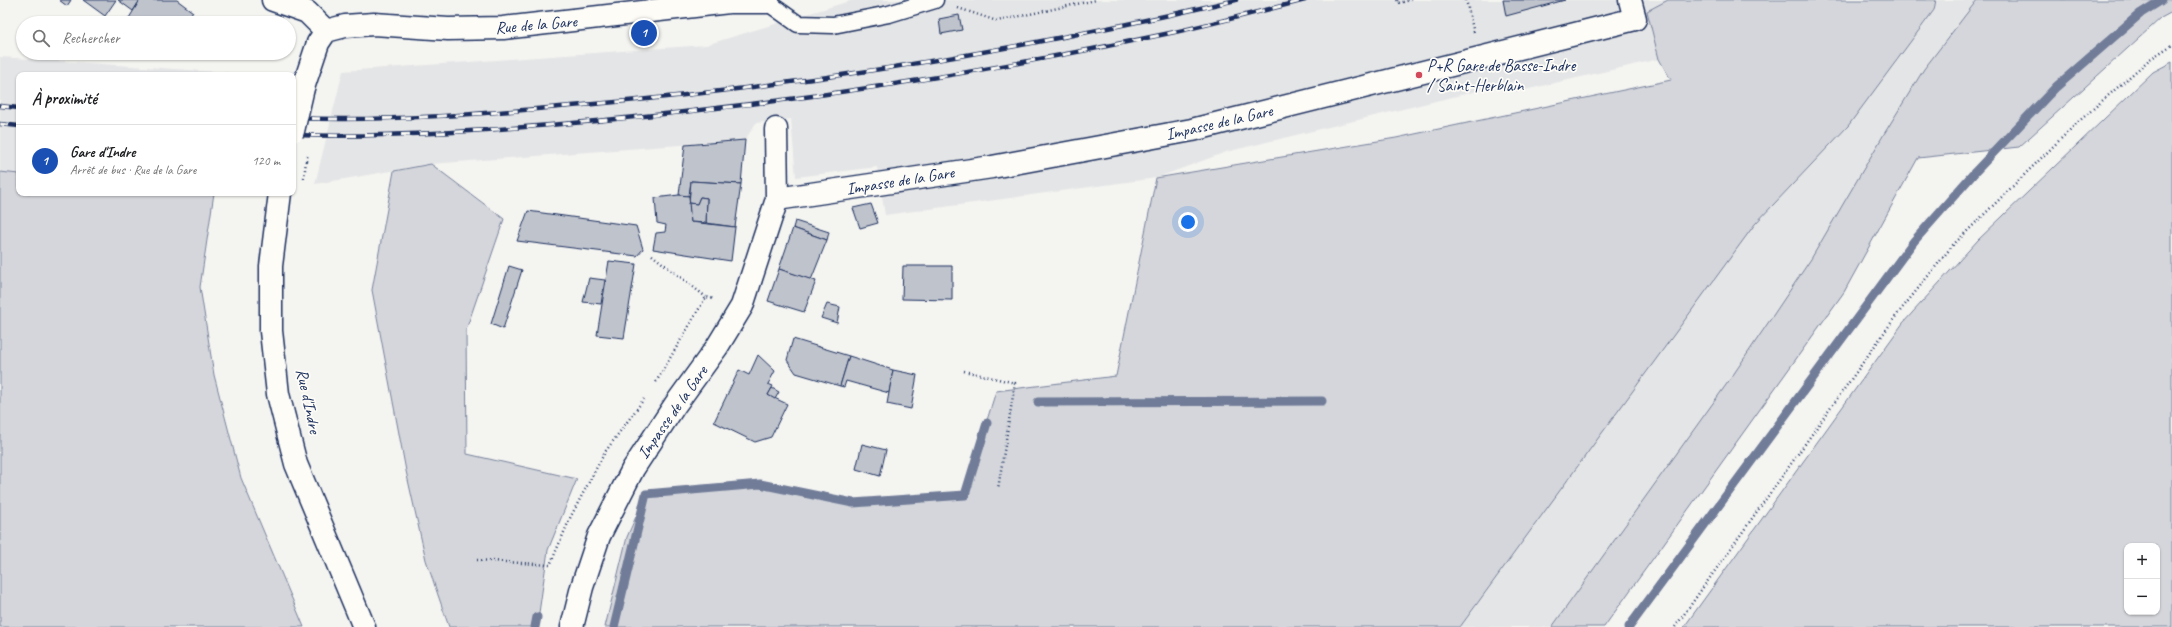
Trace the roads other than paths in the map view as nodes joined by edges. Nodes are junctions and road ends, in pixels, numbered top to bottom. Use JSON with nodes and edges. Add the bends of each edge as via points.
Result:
{"nodes":[{"id":1,"x":273,"y":0,"type":"edge"},
{"id":2,"x":935,"y":0,"type":"edge"},
{"id":3,"x":1630,"y":0,"type":"edge"},
{"id":4,"x":767,"y":1,"type":"edge"},
{"id":5,"x":326,"y":31,"type":"junction"},
{"id":6,"x":296,"y":118,"type":"edge"},
{"id":7,"x":776,"y":129,"type":"dead end"},
{"id":8,"x":280,"y":196,"type":"edge"},
{"id":9,"x":777,"y":199,"type":"junction"},
{"id":10,"x":364,"y":627,"type":"edge"},
{"id":11,"x":572,"y":627,"type":"edge"}],
"edges":[{"from":1,"to":5,"type":"street","via":[[307,12]]},
{"from":2,"to":4,"type":"lane","via":[[889,14],[833,25],[798,24]]},
{"from":3,"to":9,"type":"street","name":"Impasse de la Gare","via":[[1635,19],[1192,130],[992,167]]},
{"from":4,"to":5,"type":"street","name":"Rue de la Gare","via":[[729,2],[503,28],[448,29],[374,24],[344,26]]},
{"from":5,"to":6,"type":"street","bridge":true,"via":[[318,43]]},
{"from":7,"to":9,"type":"street","name":"Impasse de la Gare"},
{"from":8,"to":10,"type":"street","name":"Rue d'Indre","via":[[271,274],[271,331],[278,394],[296,464]]},
{"from":9,"to":11,"type":"street","name":"Impasse de la Gare","via":[[742,306],[717,347],[633,469],[599,536]]}]}
